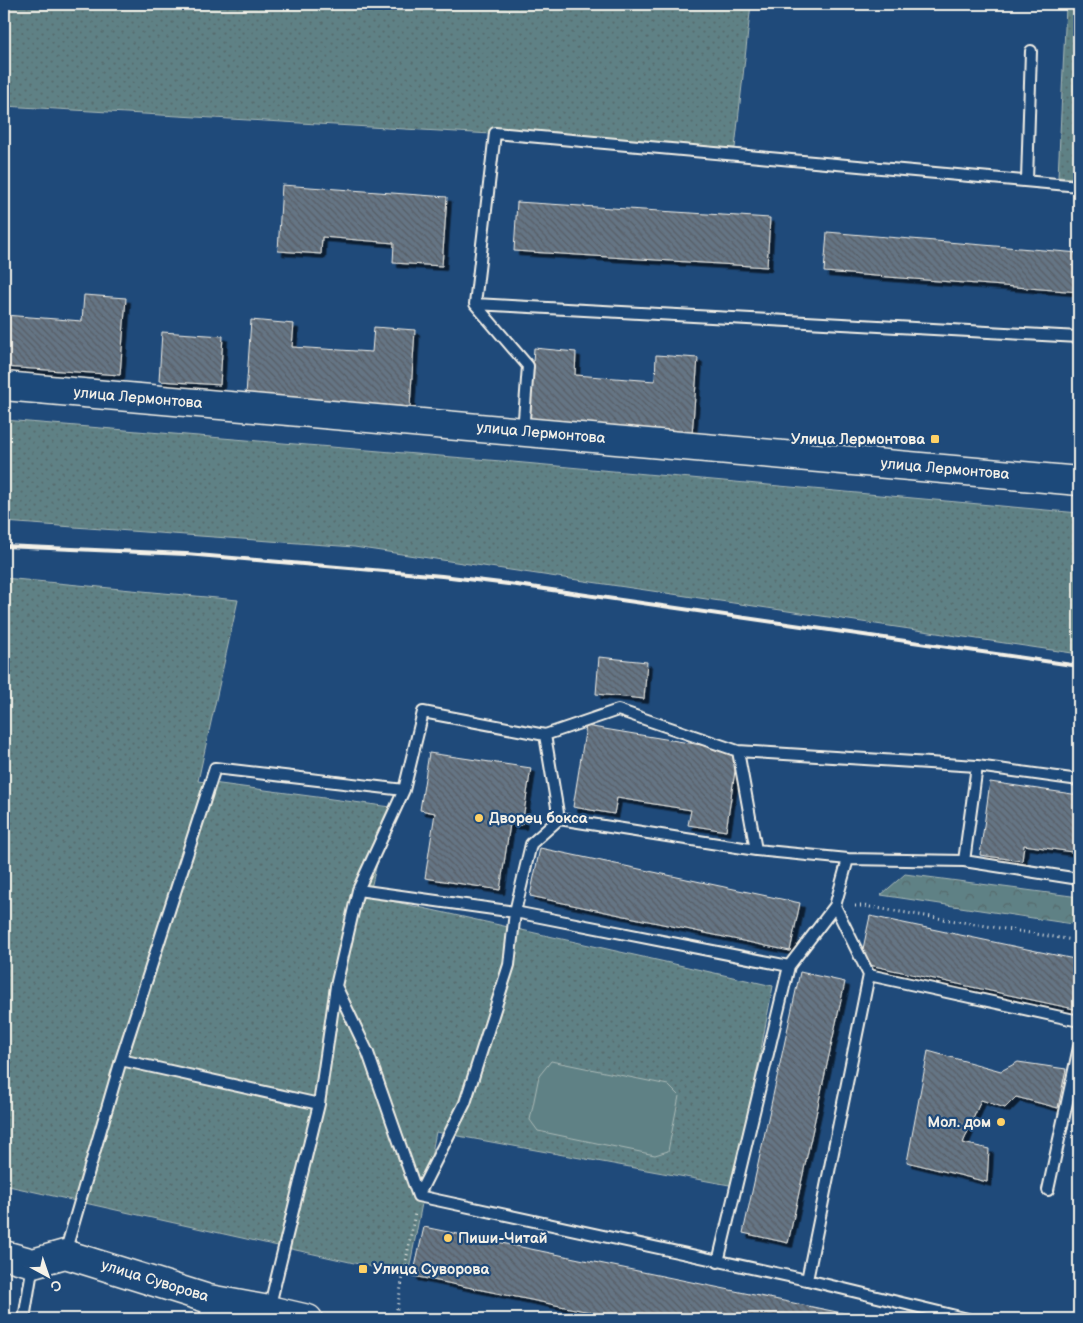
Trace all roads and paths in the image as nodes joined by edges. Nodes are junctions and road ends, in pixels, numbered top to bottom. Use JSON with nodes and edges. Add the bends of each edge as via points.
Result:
{"nodes":[{"id":1,"x":1031,"y":51,"type":"dead end"},
{"id":2,"x":1027,"y":180,"type":"junction"},
{"id":3,"x":1079,"y":186,"type":"edge"},
{"id":4,"x":475,"y":304,"type":"junction"},
{"id":5,"x":1079,"y":337,"type":"edge"},
{"id":6,"x":4,"y":386,"type":"edge"},
{"id":7,"x":524,"y":432,"type":"junction"},
{"id":8,"x":1079,"y":481,"type":"edge"},
{"id":9,"x":545,"y":735,"type":"junction"},
{"id":10,"x":738,"y":751,"type":"junction"},
{"id":11,"x":977,"y":766,"type":"junction"},
{"id":12,"x":1079,"y":780,"type":"edge"},
{"id":13,"x":404,"y":790,"type":"junction"},
{"id":14,"x":558,"y":819,"type":"junction"},
{"id":15,"x":756,"y":850,"type":"junction"},
{"id":16,"x":848,"y":859,"type":"junction"},
{"id":17,"x":964,"y":861,"type":"junction"},
{"id":18,"x":1079,"y":879,"type":"edge"},
{"id":19,"x":358,"y":890,"type":"junction"},
{"id":20,"x":835,"y":906,"type":"junction"},
{"id":21,"x":515,"y":912,"type":"junction"},
{"id":22,"x":1079,"y":941,"type":"edge"},
{"id":23,"x":789,"y":966,"type":"junction"},
{"id":24,"x":869,"y":975,"type":"junction"},
{"id":25,"x":336,"y":986,"type":"junction"},
{"id":26,"x":1079,"y":1021,"type":"edge"},
{"id":27,"x":1079,"y":1047,"type":"edge"},
{"id":28,"x":121,"y":1060,"type":"junction"},
{"id":29,"x":319,"y":1104,"type":"junction"},
{"id":30,"x":1048,"y":1190,"type":"dead end"},
{"id":31,"x":418,"y":1196,"type":"junction"},
{"id":32,"x":4,"y":1254,"type":"edge"},
{"id":33,"x":65,"y":1254,"type":"junction"},
{"id":34,"x":718,"y":1262,"type":"junction"},
{"id":35,"x":33,"y":1263,"type":"junction"},
{"id":36,"x":807,"y":1280,"type":"junction"},
{"id":37,"x":207,"y":1309,"type":"edge"},
{"id":38,"x":269,"y":1310,"type":"junction"},
{"id":39,"x":24,"y":1319,"type":"edge"},
{"id":40,"x":308,"y":1319,"type":"edge"},
{"id":41,"x":395,"y":1319,"type":"edge"},
{"id":42,"x":968,"y":1319,"type":"edge"}],
"edges":[{"from":1,"to":2,"type":"lane"},
{"from":2,"to":3,"type":"lane"},
{"from":2,"to":4,"type":"lane","via":[[495,133]]},
{"from":4,"to":5,"type":"lane"},
{"from":4,"to":7,"type":"lane","via":[[528,366]]},
{"from":6,"to":7,"type":"main road","name":"улица Лермонтова"},
{"from":7,"to":8,"type":"main road","name":"улица Лермонтова"},
{"from":9,"to":10,"type":"lane","via":[[618,710]]},
{"from":9,"to":13,"type":"lane","via":[[423,712]]},
{"from":9,"to":14,"type":"lane"},
{"from":10,"to":11,"type":"lane"},
{"from":10,"to":15,"type":"lane"},
{"from":11,"to":12,"type":"lane"},
{"from":11,"to":17,"type":"lane"},
{"from":13,"to":19,"type":"lane"},
{"from":13,"to":28,"type":"lane","via":[[214,768]]},
{"from":14,"to":15,"type":"lane"},
{"from":14,"to":21,"type":"lane","via":[[530,844]]},
{"from":15,"to":16,"type":"lane"},
{"from":16,"to":17,"type":"lane"},
{"from":16,"to":20,"type":"lane"},
{"from":17,"to":18,"type":"lane"},
{"from":19,"to":21,"type":"lane"},
{"from":19,"to":25,"type":"lane"},
{"from":20,"to":22,"type":"path","via":[[864,906]]},
{"from":20,"to":23,"type":"lane"},
{"from":20,"to":24,"type":"lane"},
{"from":21,"to":23,"type":"lane"},
{"from":21,"to":31,"type":"lane","via":[[509,964],[465,1103]]},
{"from":23,"to":34,"type":"lane"},
{"from":24,"to":26,"type":"lane"},
{"from":24,"to":36,"type":"lane"},
{"from":25,"to":29,"type":"lane"},
{"from":25,"to":31,"type":"lane","via":[[368,1053]]},
{"from":27,"to":30,"type":"lane"},
{"from":28,"to":29,"type":"lane"},
{"from":28,"to":33,"type":"lane"},
{"from":29,"to":38,"type":"lane"},
{"from":31,"to":34,"type":"lane"},
{"from":31,"to":41,"type":"path"},
{"from":32,"to":35,"type":"main road"},
{"from":33,"to":35,"type":"main road"},
{"from":33,"to":37,"type":"main road","name":"улица Суворова"},
{"from":34,"to":36,"type":"lane"},
{"from":35,"to":39,"type":"lane"},
{"from":36,"to":42,"type":"lane"},
{"from":37,"to":38,"type":"main road","name":"улица Суворова"},
{"from":38,"to":40,"type":"main road","name":"улица Суворова"}]}
